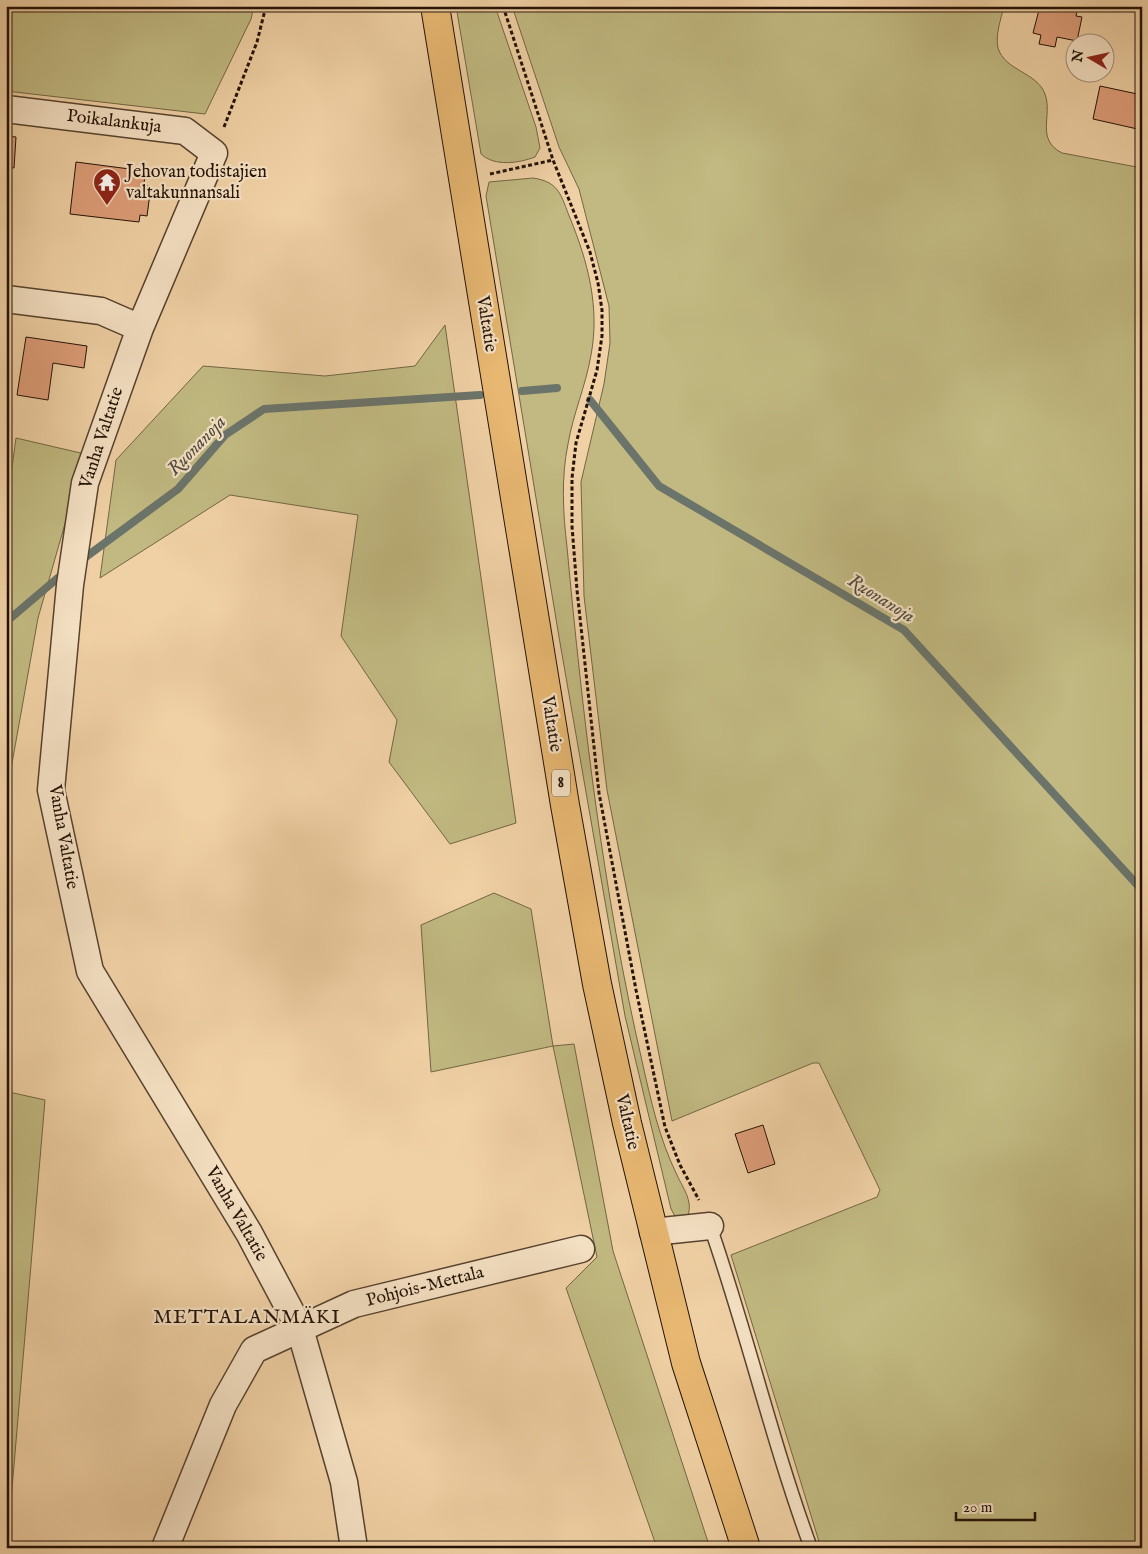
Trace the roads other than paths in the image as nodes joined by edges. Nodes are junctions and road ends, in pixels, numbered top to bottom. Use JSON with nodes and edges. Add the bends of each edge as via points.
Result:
{"nodes":[{"id":1,"x":435,"y":6,"type":"edge"},
{"id":2,"x":6,"y":109,"type":"edge"},
{"id":3,"x":214,"y":153,"type":"joint"},
{"id":4,"x":6,"y":299,"type":"edge"},
{"id":5,"x":140,"y":328,"type":"junction"},
{"id":6,"x":710,"y":1226,"type":"joint"},
{"id":7,"x":653,"y":1232,"type":"junction"},
{"id":8,"x":581,"y":1249,"type":"dead end"},
{"id":9,"x":300,"y":1329,"type":"junction"},
{"id":10,"x":165,"y":1548,"type":"edge"},
{"id":11,"x":354,"y":1548,"type":"edge"},
{"id":12,"x":746,"y":1548,"type":"edge"},
{"id":13,"x":811,"y":1548,"type":"edge"}],
"edges":[{"from":1,"to":7,"type":"highway","name":"Valtatie","number":"8","via":[[566,815],[626,1124]]},
{"from":2,"to":3,"type":"street","name":"Poikalankuja","via":[[185,131]]},
{"from":3,"to":5,"type":"street","name":"Vanha Valtatie"},
{"from":4,"to":5,"type":"street","via":[[101,311]]},
{"from":5,"to":9,"type":"street","name":"Vanha Valtatie","via":[[85,483],[70,585],[51,790],[90,971],[249,1232]]},
{"from":6,"to":7,"type":"street"},
{"from":6,"to":13,"type":"lane"},
{"from":7,"to":12,"type":"highway","name":"Valtatie","number":"8","via":[[686,1363]]},
{"from":8,"to":9,"type":"street","name":"Pohjois-Mettala","via":[[354,1304]]},
{"from":9,"to":10,"type":"street","name":"Pohjois-Mettala","via":[[254,1350],[223,1405]]},
{"from":9,"to":11,"type":"street","name":"Vanha Valtatie","via":[[344,1482]]}]}
